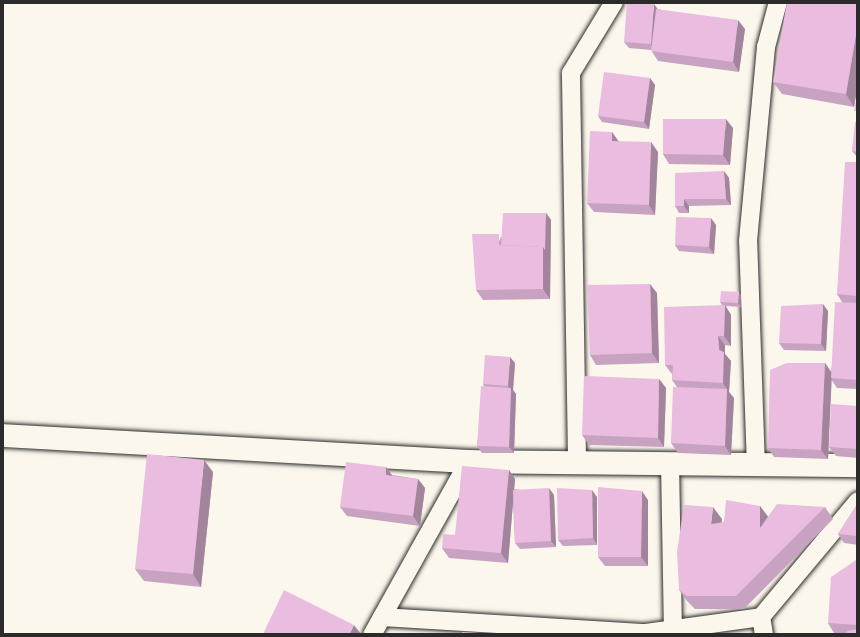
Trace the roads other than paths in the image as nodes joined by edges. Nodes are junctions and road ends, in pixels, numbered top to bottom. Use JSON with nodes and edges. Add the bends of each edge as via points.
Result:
{"nodes":[{"id":1,"x":614,"y":2,"type":"edge"},
{"id":2,"x":778,"y":2,"type":"edge"},
{"id":3,"x":2,"y":435,"type":"edge"},
{"id":4,"x":577,"y":459,"type":"junction"},
{"id":5,"x":469,"y":461,"type":"junction"},
{"id":6,"x":670,"y":463,"type":"junction"},
{"id":7,"x":858,"y":465,"type":"edge"},
{"id":8,"x":756,"y":467,"type":"junction"},
{"id":9,"x":858,"y":501,"type":"edge"},
{"id":10,"x":382,"y":617,"type":"junction"},
{"id":11,"x":762,"y":626,"type":"edge"},
{"id":12,"x":673,"y":633,"type":"edge"},
{"id":13,"x":372,"y":635,"type":"edge"}],
"edges":[{"from":1,"to":4,"type":"street","via":[[570,73]]},
{"from":2,"to":8,"type":"street","via":[[766,47],[748,241]]},
{"from":3,"to":5,"type":"street"},
{"from":4,"to":5,"type":"street"},
{"from":4,"to":6,"type":"street"},
{"from":5,"to":10,"type":"street"},
{"from":6,"to":8,"type":"street"},
{"from":6,"to":12,"type":"street"},
{"from":7,"to":8,"type":"street"},
{"from":9,"to":11,"type":"street"},
{"from":10,"to":12,"type":"street"},
{"from":10,"to":13,"type":"street"},
{"from":11,"to":12,"type":"street"}]}
